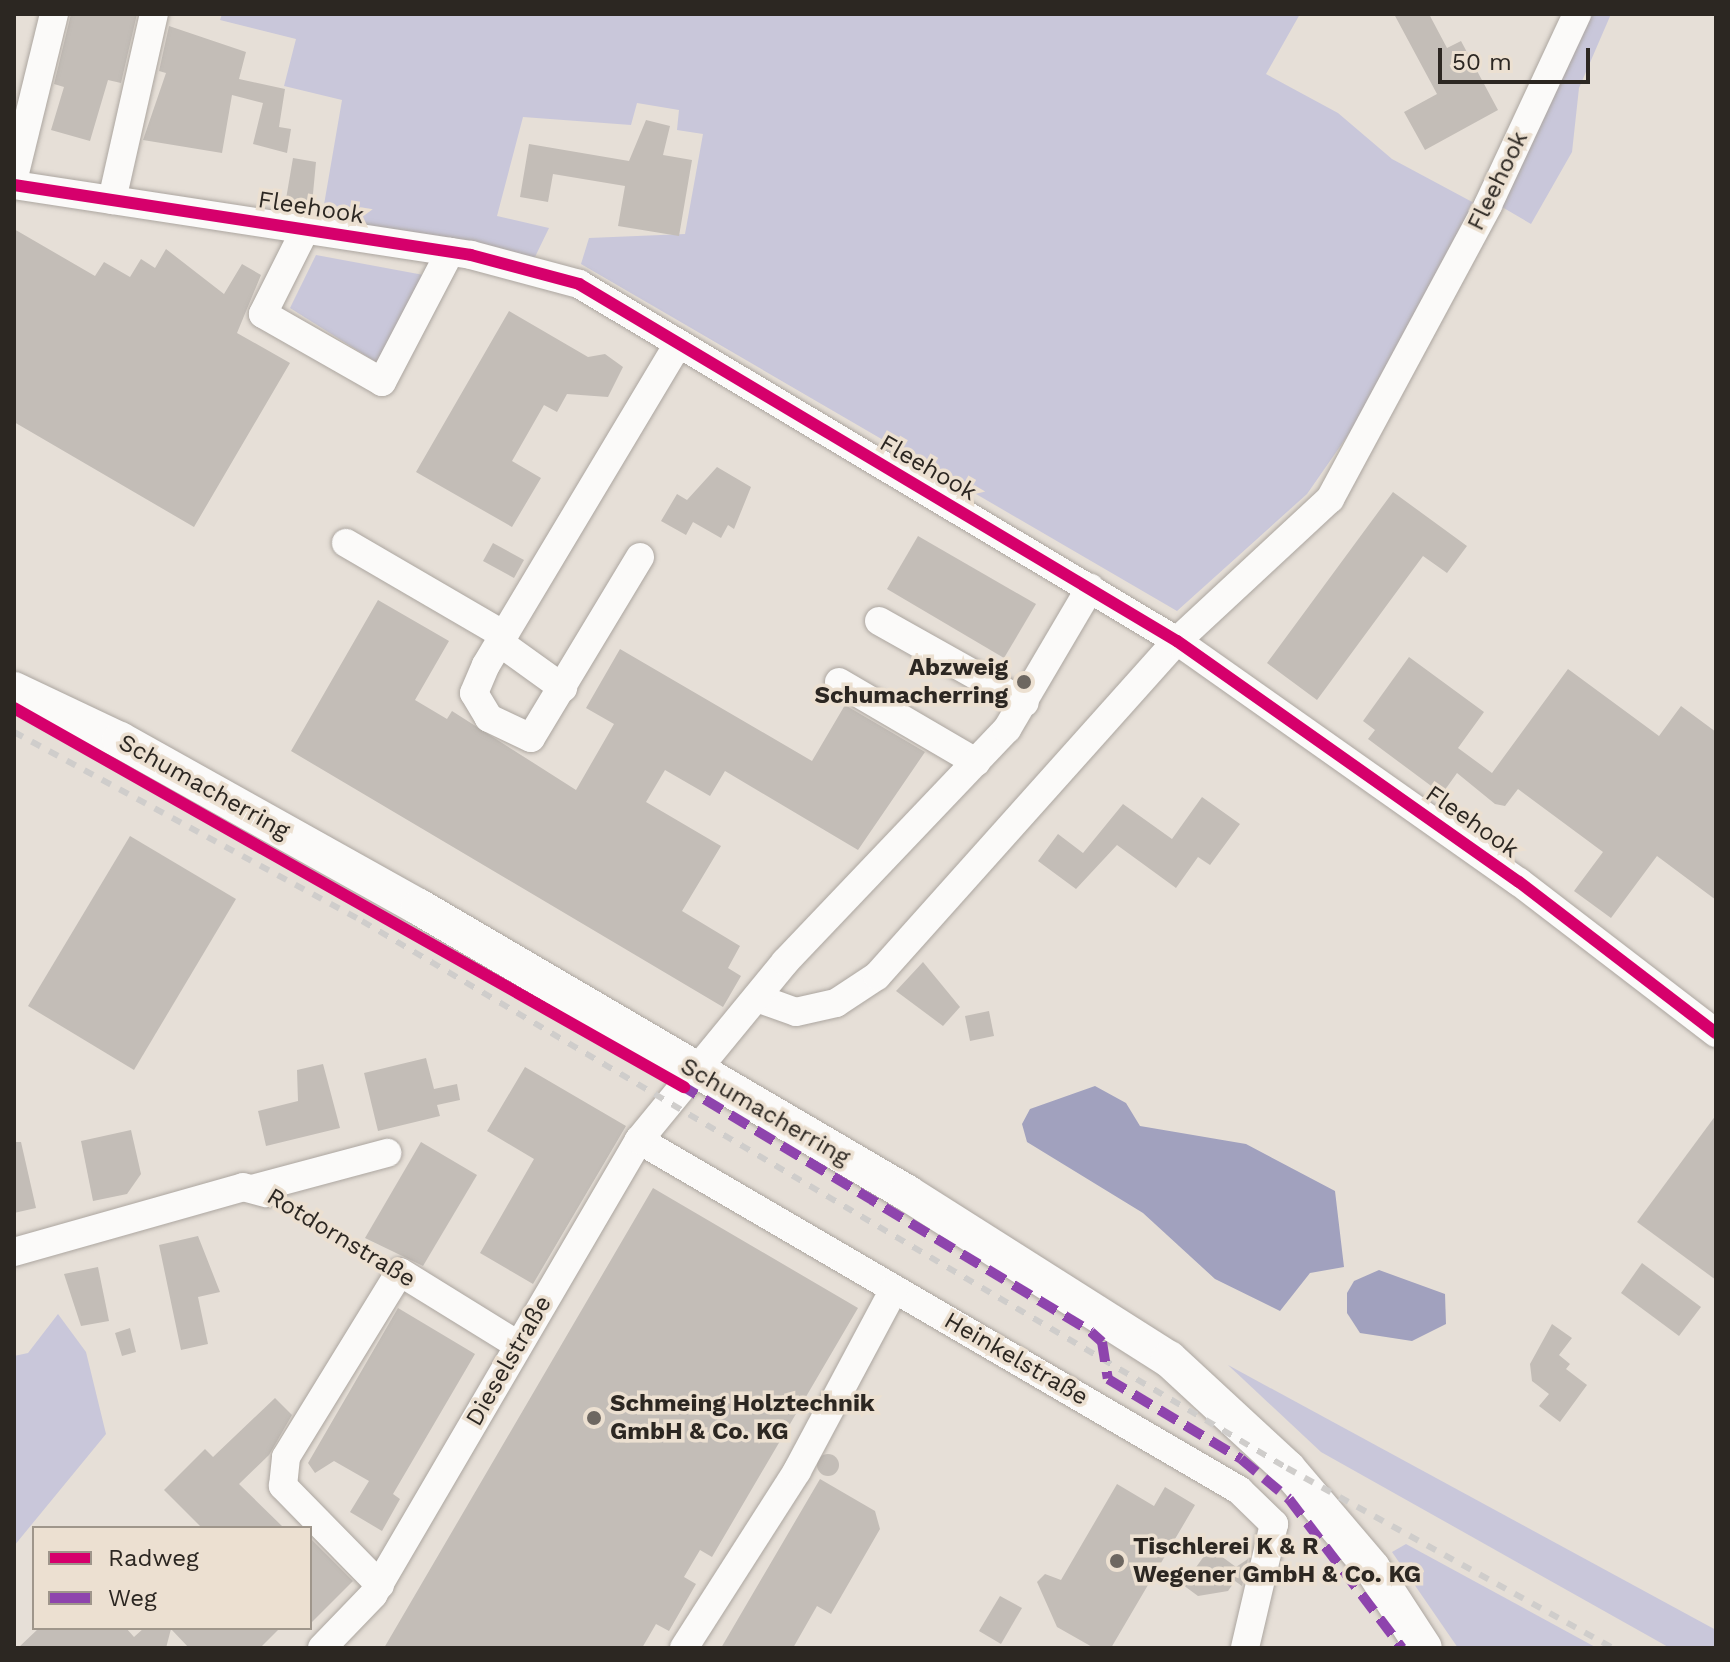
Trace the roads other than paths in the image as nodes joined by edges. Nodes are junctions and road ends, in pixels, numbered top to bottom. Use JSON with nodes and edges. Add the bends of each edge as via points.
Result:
{"nodes":[{"id":1,"x":54,"y":14,"type":"edge"},
{"id":2,"x":154,"y":14,"type":"edge"},
{"id":3,"x":1577,"y":14,"type":"edge"},
{"id":4,"x":14,"y":177,"type":"edge"},
{"id":5,"x":14,"y":185,"type":"edge"},
{"id":6,"x":112,"y":200,"type":"junction"},
{"id":7,"x":305,"y":230,"type":"junction"},
{"id":8,"x":450,"y":252,"type":"junction"},
{"id":9,"x":676,"y":347,"type":"junction"},
{"id":10,"x":346,"y":543,"type":"dead end"},
{"id":11,"x":640,"y":557,"type":"dead end"},
{"id":12,"x":1090,"y":588,"type":"junction"},
{"id":13,"x":879,"y":621,"type":"dead end"},
{"id":14,"x":1177,"y":641,"type":"junction"},
{"id":15,"x":496,"y":647,"type":"junction"},
{"id":16,"x":839,"y":682,"type":"dead end"},
{"id":17,"x":563,"y":688,"type":"junction"},
{"id":18,"x":14,"y":690,"type":"edge"},
{"id":19,"x":1025,"y":703,"type":"junction"},
{"id":20,"x":976,"y":762,"type":"junction"},
{"id":21,"x":757,"y":998,"type":"junction"},
{"id":22,"x":1716,"y":1033,"type":"edge"},
{"id":23,"x":698,"y":1074,"type":"junction"},
{"id":24,"x":639,"y":1140,"type":"junction"},
{"id":25,"x":387,"y":1153,"type":"dead end"},
{"id":26,"x":14,"y":1252,"type":"edge"},
{"id":27,"x":894,"y":1289,"type":"junction"},
{"id":28,"x":518,"y":1345,"type":"junction"},
{"id":29,"x":380,"y":1585,"type":"junction"},
{"id":30,"x":322,"y":1648,"type":"edge"},
{"id":31,"x":684,"y":1648,"type":"edge"},
{"id":32,"x":1245,"y":1648,"type":"edge"},
{"id":33,"x":1424,"y":1648,"type":"edge"}],
"edges":[{"from":1,"to":4,"type":"street"},
{"from":2,"to":6,"type":"street"},
{"from":3,"to":14,"type":"street","name":"Fleehook","via":[[1488,205],[1330,499]]},
{"from":5,"to":6,"type":"street","name":"Fleehook"},
{"from":6,"to":7,"type":"street","name":"Fleehook"},
{"from":7,"to":8,"type":"street","name":"Fleehook"},
{"from":7,"to":8,"type":"street","via":[[263,314],[382,382]]},
{"from":8,"to":9,"type":"street","name":"Fleehook","via":[[541,268]]},
{"from":9,"to":12,"type":"street","name":"Fleehook"},
{"from":9,"to":15,"type":"street"},
{"from":10,"to":15,"type":"street"},
{"from":11,"to":17,"type":"street"},
{"from":12,"to":14,"type":"street","name":"Fleehook"},
{"from":12,"to":19,"type":"street","name":"Dieselstraße"},
{"from":13,"to":19,"type":"street"},
{"from":14,"to":21,"type":"street","via":[[877,976],[836,1003],[796,1012]]},
{"from":14,"to":22,"type":"street","name":"Fleehook","via":[[1519,882]]},
{"from":15,"to":17,"type":"street"},
{"from":15,"to":17,"type":"street","via":[[478,703],[518,738],[531,738]]},
{"from":16,"to":20,"type":"street"},
{"from":18,"to":23,"type":"main road","name":"Schumacherring","via":[[120,740],[419,907]]},
{"from":19,"to":20,"type":"street","name":"Dieselstraße"},
{"from":20,"to":21,"type":"street","name":"Dieselstraße"},
{"from":21,"to":23,"type":"street","name":"Dieselstraße"},
{"from":23,"to":24,"type":"street","name":"Dieselstraße"},
{"from":23,"to":33,"type":"main road","name":"Schumacherring","via":[[920,1201],[1169,1359],[1287,1468],[1372,1568]]},
{"from":24,"to":27,"type":"street","name":"Heinkelstraße"},
{"from":24,"to":28,"type":"street","name":"Dieselstraße"},
{"from":25,"to":26,"type":"street","name":"Rotdornstraße","via":[[261,1191]]},
{"from":27,"to":31,"type":"street","via":[[797,1471]]},
{"from":27,"to":32,"type":"street","name":"Heinkelstraße","via":[[940,1327],[1239,1490],[1274,1524]]},
{"from":28,"to":29,"type":"street","name":"Dieselstraße"},
{"from":28,"to":29,"type":"street","name":"Rotdornstraße","via":[[400,1272],[280,1478]]},
{"from":29,"to":30,"type":"street","name":"Dieselstraße"}]}
